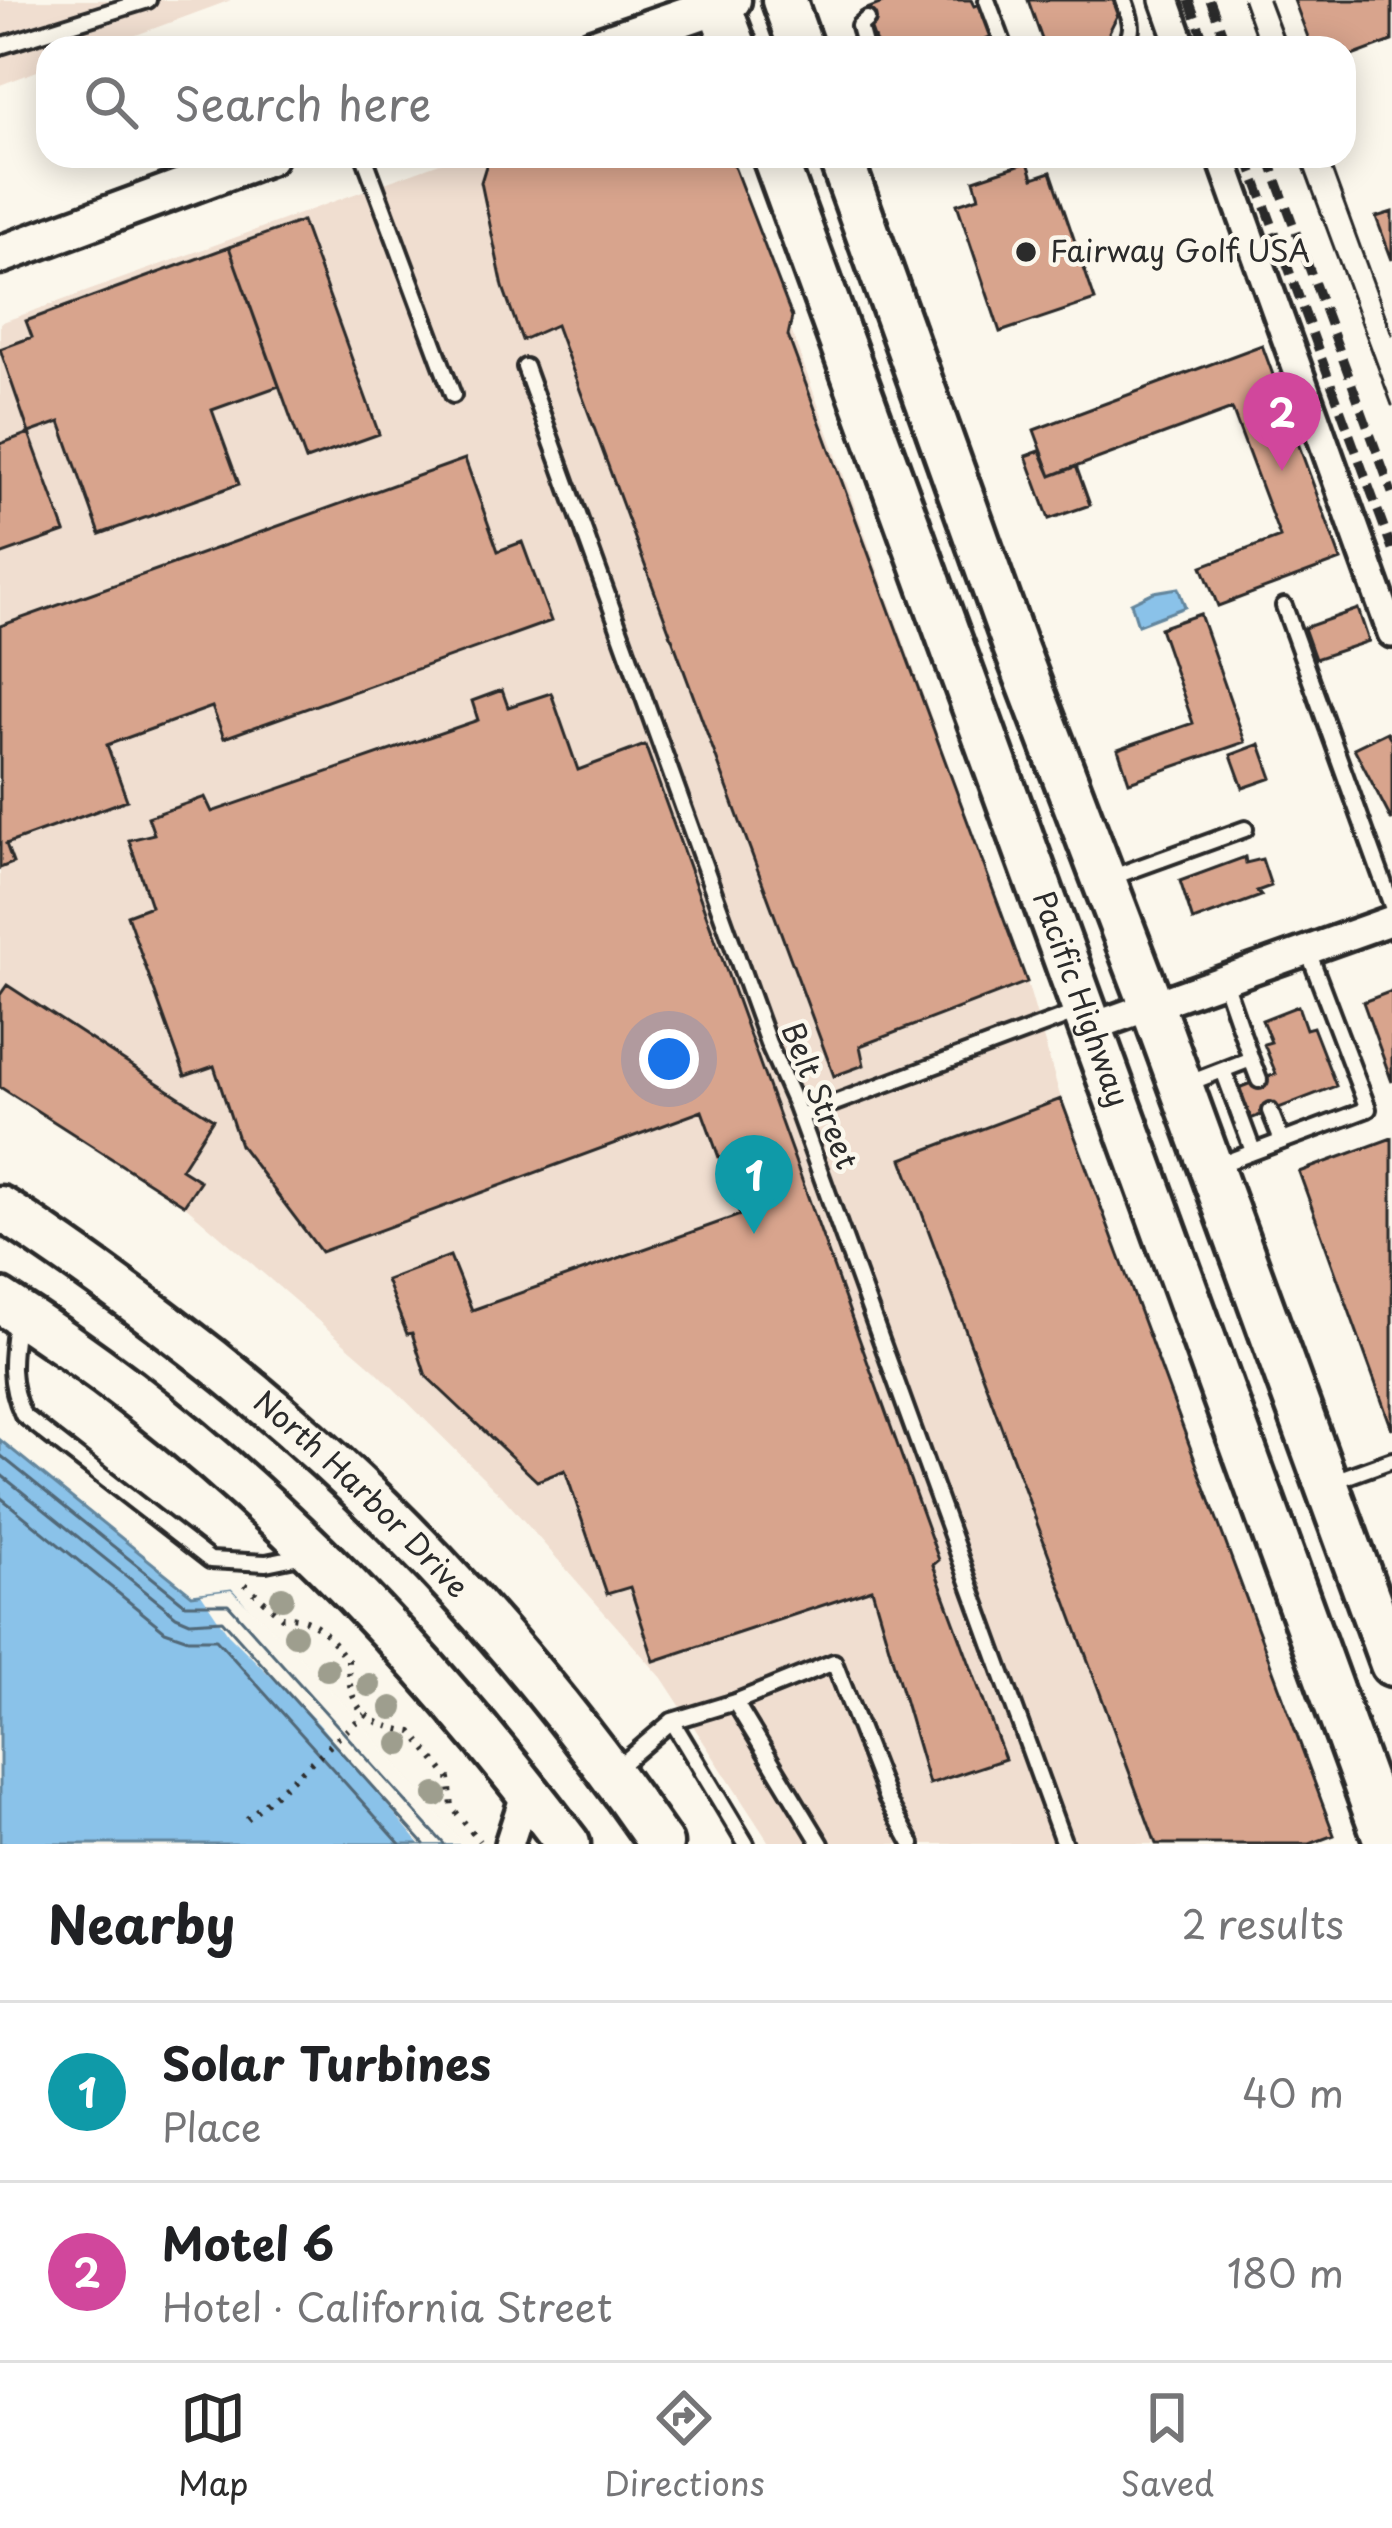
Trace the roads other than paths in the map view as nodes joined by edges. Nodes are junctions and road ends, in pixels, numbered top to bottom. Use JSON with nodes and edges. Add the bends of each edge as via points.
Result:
{"nodes":[{"id":1,"x":148,"y":0,"type":"edge"},
{"id":2,"x":784,"y":0,"type":"edge"},
{"id":3,"x":1124,"y":0,"type":"edge"},
{"id":4,"x":1165,"y":0,"type":"edge"},
{"id":5,"x":723,"y":2,"type":"edge"},
{"id":6,"x":985,"y":3,"type":"edge"},
{"id":7,"x":867,"y":19,"type":"dead end"},
{"id":8,"x":627,"y":36,"type":"edge"},
{"id":9,"x":732,"y":36,"type":"edge"},
{"id":10,"x":797,"y":36,"type":"edge"},
{"id":11,"x":863,"y":36,"type":"edge"},
{"id":12,"x":1000,"y":36,"type":"edge"},
{"id":13,"x":1130,"y":36,"type":"edge"},
{"id":14,"x":1178,"y":36,"type":"edge"},
{"id":15,"x":0,"y":46,"type":"edge"},
{"id":16,"x":235,"y":168,"type":"edge"},
{"id":17,"x":368,"y":168,"type":"edge"},
{"id":18,"x":778,"y":168,"type":"edge"},
{"id":19,"x":844,"y":168,"type":"edge"},
{"id":20,"x":1225,"y":168,"type":"edge"},
{"id":21,"x":0,"y":254,"type":"edge"},
{"id":22,"x":525,"y":367,"type":"dead end"},
{"id":23,"x":453,"y":395,"type":"dead end"},
{"id":24,"x":1284,"y":606,"type":"dead end"},
{"id":25,"x":1392,"y":633,"type":"edge"},
{"id":26,"x":1246,"y":830,"type":"dead end"},
{"id":27,"x":1102,"y":880,"type":"junction"},
{"id":28,"x":1392,"y":906,"type":"edge"},
{"id":29,"x":1392,"y":920,"type":"edge"},
{"id":30,"x":1308,"y":951,"type":"junction"},
{"id":31,"x":1224,"y":981,"type":"junction"},
{"id":32,"x":1152,"y":1006,"type":"junction"},
{"id":33,"x":1086,"y":1019,"type":"junction"},
{"id":34,"x":1251,"y":1060,"type":"junction"},
{"id":35,"x":1223,"y":1070,"type":"junction"},
{"id":36,"x":1259,"y":1080,"type":"dead end"},
{"id":37,"x":1179,"y":1087,"type":"junction"},
{"id":38,"x":1270,"y":1111,"type":"dead end"},
{"id":39,"x":800,"y":1116,"type":"junction"},
{"id":40,"x":1282,"y":1141,"type":"junction"},
{"id":41,"x":1253,"y":1151,"type":"junction"},
{"id":42,"x":1210,"y":1169,"type":"junction"},
{"id":43,"x":0,"y":1208,"type":"edge"},
{"id":44,"x":9,"y":1306,"type":"edge"},
{"id":45,"x":1392,"y":1460,"type":"edge"},
{"id":46,"x":1326,"y":1484,"type":"junction"},
{"id":47,"x":311,"y":1554,"type":"junction"},
{"id":48,"x":1392,"y":1664,"type":"edge"},
{"id":49,"x":735,"y":1702,"type":"junction"},
{"id":50,"x":672,"y":1721,"type":"junction"},
{"id":51,"x":611,"y":1774,"type":"junction"},
{"id":52,"x":527,"y":1790,"type":"junction"},
{"id":53,"x":509,"y":1844,"type":"edge"},
{"id":54,"x":568,"y":1844,"type":"edge"},
{"id":55,"x":661,"y":1844,"type":"edge"},
{"id":56,"x":746,"y":1844,"type":"edge"},
{"id":57,"x":821,"y":1844,"type":"edge"},
{"id":58,"x":912,"y":1844,"type":"edge"},
{"id":59,"x":1064,"y":1844,"type":"edge"},
{"id":60,"x":1388,"y":1844,"type":"edge"}],
"edges":[{"from":1,"to":15,"type":"lane"},
{"from":2,"to":10,"type":"main road"},
{"from":3,"to":13,"type":"lane"},
{"from":4,"to":14,"type":"street"},
{"from":5,"to":8,"type":"main road"},
{"from":5,"to":9,"type":"main road"},
{"from":6,"to":12,"type":"lane"},
{"from":7,"to":11,"type":"lane","via":[[859,26]]},
{"from":16,"to":21,"type":"main road"},
{"from":17,"to":23,"type":"lane"},
{"from":18,"to":33,"type":"main road","name":"Pacific Highway"},
{"from":19,"to":27,"type":"main road","name":"Pacific Highway"},
{"from":20,"to":25,"type":"street"},
{"from":22,"to":39,"type":"lane","name":"Belt Street"},
{"from":24,"to":28,"type":"lane"},
{"from":26,"to":27,"type":"lane"},
{"from":27,"to":32,"type":"main road","name":"Pacific Highway"},
{"from":29,"to":30,"type":"street"},
{"from":30,"to":31,"type":"street"},
{"from":30,"to":40,"type":"lane","via":[[1368,1108]]},
{"from":31,"to":32,"type":"street"},
{"from":31,"to":34,"type":"lane"},
{"from":32,"to":33,"type":"street"},
{"from":32,"to":37,"type":"main road","name":"Pacific Highway"},
{"from":33,"to":39,"type":"lane"},
{"from":33,"to":60,"type":"main road","name":"Pacific Highway"},
{"from":34,"to":35,"type":"lane"},
{"from":34,"to":36,"type":"lane"},
{"from":35,"to":37,"type":"lane"},
{"from":35,"to":41,"type":"lane"},
{"from":37,"to":42,"type":"main road","name":"Pacific Highway"},
{"from":38,"to":40,"type":"lane"},
{"from":39,"to":59,"type":"lane","name":"Belt Street"},
{"from":40,"to":41,"type":"lane"},
{"from":41,"to":42,"type":"lane"},
{"from":42,"to":46,"type":"main road","name":"Pacific Highway"},
{"from":43,"to":51,"type":"main road","name":"North Harbor Drive","via":[[117,1287],[335,1462],[505,1637]]},
{"from":44,"to":47,"type":"main road","via":[[154,1410]]},
{"from":44,"to":47,"type":"lane","via":[[9,1369],[23,1414],[210,1560],[266,1563]]},
{"from":45,"to":46,"type":"lane"},
{"from":46,"to":48,"type":"main road","name":"Pacific Highway"},
{"from":47,"to":52,"type":"main road","via":[[399,1638]]},
{"from":49,"to":50,"type":"lane"},
{"from":49,"to":57,"type":"lane"},
{"from":49,"to":58,"type":"lane","via":[[834,1662]]},
{"from":50,"to":51,"type":"lane"},
{"from":50,"to":56,"type":"lane"},
{"from":51,"to":55,"type":"main road","name":"North Harbor Drive"},
{"from":52,"to":53,"type":"street"},
{"from":52,"to":54,"type":"main road"}]}
